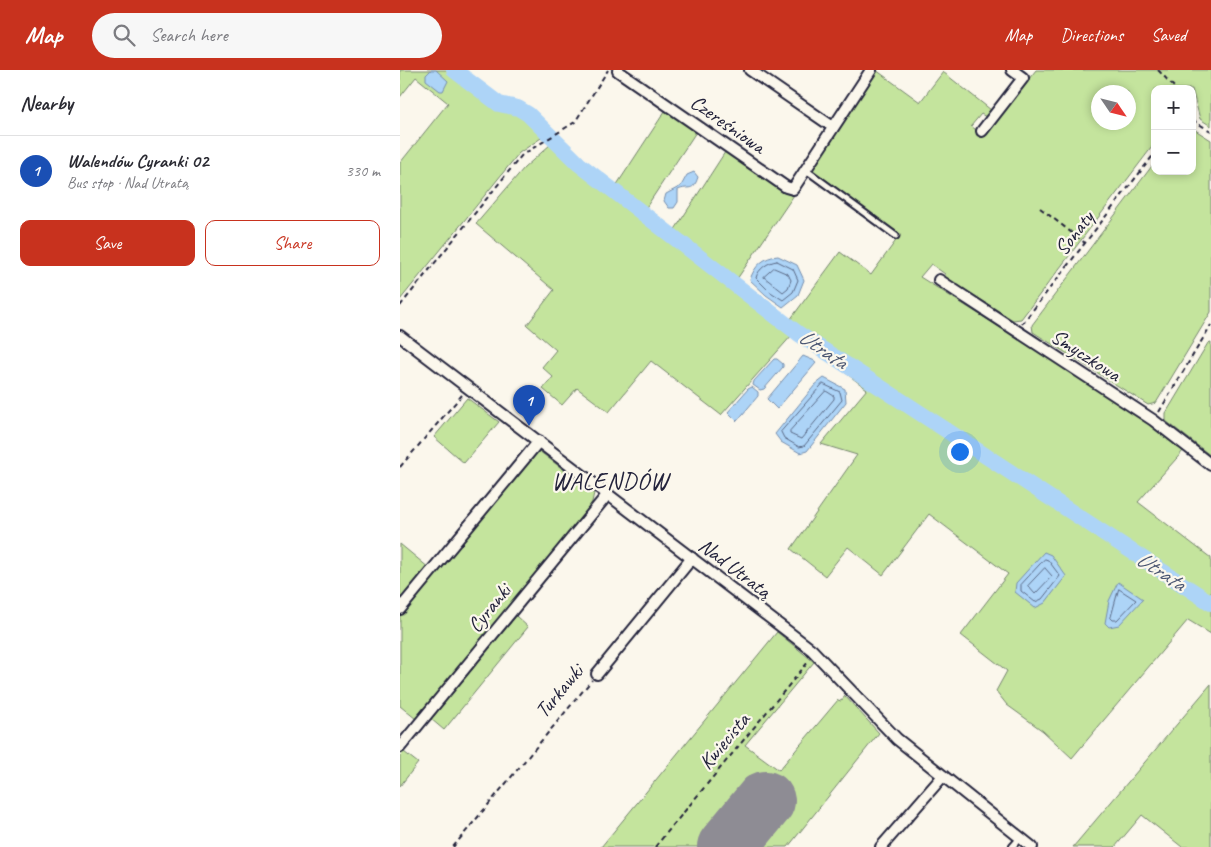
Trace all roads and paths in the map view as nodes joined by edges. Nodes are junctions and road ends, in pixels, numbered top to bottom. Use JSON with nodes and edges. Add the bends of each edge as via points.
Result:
{"nodes":[{"id":1,"x":613,"y":70,"type":"edge"},
{"id":2,"x":750,"y":70,"type":"edge"},
{"id":3,"x":871,"y":70,"type":"edge"},
{"id":4,"x":1012,"y":70,"type":"edge"},
{"id":5,"x":1158,"y":70,"type":"edge"},
{"id":6,"x":1172,"y":85,"type":"edge"},
{"id":7,"x":1196,"y":122,"type":"edge"},
{"id":8,"x":833,"y":127,"type":"junction"},
{"id":9,"x":982,"y":131,"type":"dead end"},
{"id":10,"x":1211,"y":131,"type":"edge"},
{"id":11,"x":1151,"y":158,"type":"edge"},
{"id":12,"x":806,"y":169,"type":"junction"},
{"id":13,"x":1040,"y":208,"type":"dead end"},
{"id":14,"x":896,"y":236,"type":"dead end"},
{"id":15,"x":1085,"y":243,"type":"junction"},
{"id":16,"x":939,"y":280,"type":"dead end"},
{"id":17,"x":400,"y":306,"type":"edge"},
{"id":18,"x":1211,"y":326,"type":"edge"},
{"id":19,"x":1016,"y":332,"type":"junction"},
{"id":20,"x":400,"y":336,"type":"edge"},
{"id":21,"x":469,"y":388,"type":"junction"},
{"id":22,"x":1153,"y":420,"type":"junction"},
{"id":23,"x":540,"y":441,"type":"junction"},
{"id":24,"x":1211,"y":464,"type":"edge"},
{"id":25,"x":400,"y":467,"type":"edge"},
{"id":26,"x":608,"y":494,"type":"junction"},
{"id":27,"x":692,"y":558,"type":"junction"},
{"id":28,"x":400,"y":609,"type":"edge"},
{"id":29,"x":816,"y":653,"type":"junction"},
{"id":30,"x":597,"y":674,"type":"joint"},
{"id":31,"x":400,"y":746,"type":"edge"},
{"id":32,"x":943,"y":776,"type":"junction"},
{"id":33,"x":1020,"y":837,"type":"junction"},
{"id":34,"x":453,"y":847,"type":"edge"},
{"id":35,"x":655,"y":847,"type":"edge"},
{"id":36,"x":881,"y":847,"type":"edge"},
{"id":37,"x":1012,"y":847,"type":"edge"},
{"id":38,"x":1032,"y":847,"type":"edge"}],
"edges":[{"from":1,"to":12,"type":"street","name":"Czereśniowa","via":[[786,186],[793,189]]},
{"from":1,"to":17,"type":"path","via":[[575,122],[522,155]]},
{"from":2,"to":8,"type":"street"},
{"from":3,"to":8,"type":"street"},
{"from":4,"to":9,"type":"street","via":[[1023,78]]},
{"from":5,"to":6,"type":"path"},
{"from":7,"to":10,"type":"path"},
{"from":8,"to":12,"type":"street"},
{"from":11,"to":15,"type":"path","name":"Sonaty"},
{"from":12,"to":14,"type":"lane"},
{"from":13,"to":15,"type":"path"},
{"from":15,"to":19,"type":"path","name":"Sonaty"},
{"from":16,"to":19,"type":"street","name":"Smyczkowa"},
{"from":18,"to":22,"type":"path"},
{"from":19,"to":22,"type":"street","name":"Smyczkowa"},
{"from":20,"to":21,"type":"street","name":"Nad Utratą"},
{"from":21,"to":23,"type":"street","name":"Nad Utratą"},
{"from":21,"to":25,"type":"path"},
{"from":22,"to":24,"type":"street","name":"Smyczkowa"},
{"from":23,"to":26,"type":"street","name":"Nad Utratą"},
{"from":23,"to":28,"type":"street"},
{"from":26,"to":27,"type":"street","name":"Nad Utratą"},
{"from":26,"to":31,"type":"street","name":"Cyranki"},
{"from":27,"to":29,"type":"street","name":"Nad Utratą"},
{"from":27,"to":30,"type":"street","name":"Turkawki"},
{"from":29,"to":32,"type":"street","name":"Nad Utratą","via":[[898,739]]},
{"from":29,"to":35,"type":"path","name":"Kwiecista"},
{"from":30,"to":34,"type":"path","name":"Turkawki"},
{"from":32,"to":33,"type":"street","name":"Nad Utratą"},
{"from":32,"to":36,"type":"street"},
{"from":33,"to":37,"type":"lane"},
{"from":33,"to":38,"type":"street","name":"Nad Utratą"}]}
